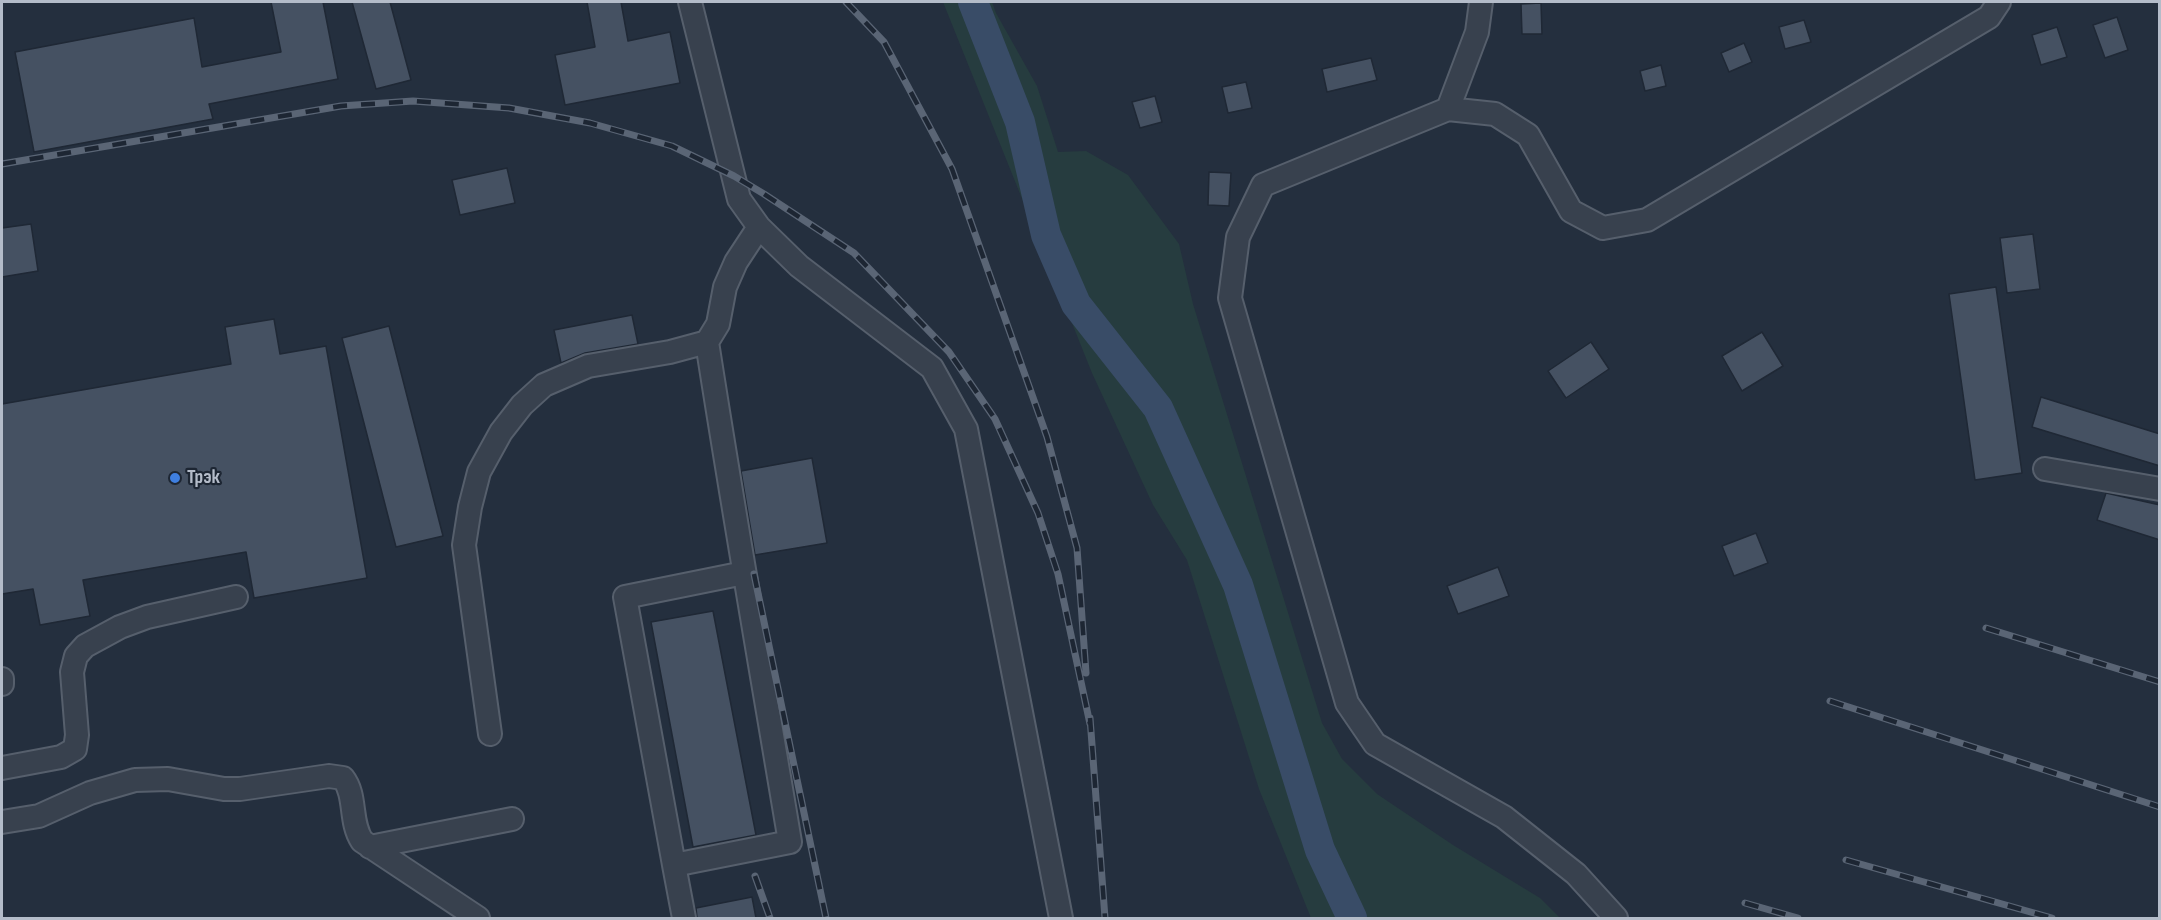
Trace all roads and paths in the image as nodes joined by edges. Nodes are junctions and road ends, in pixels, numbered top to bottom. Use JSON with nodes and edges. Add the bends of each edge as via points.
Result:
{"nodes":[{"id":1,"x":690,"y":2,"type":"edge"},
{"id":2,"x":1481,"y":2,"type":"edge"},
{"id":3,"x":1999,"y":2,"type":"edge"},
{"id":4,"x":1448,"y":109,"type":"junction"},
{"id":5,"x":759,"y":227,"type":"junction"},
{"id":6,"x":707,"y":342,"type":"junction"},
{"id":7,"x":2045,"y":469,"type":"dead end"},
{"id":8,"x":2160,"y":489,"type":"edge"},
{"id":9,"x":744,"y":573,"type":"junction"},
{"id":10,"x":236,"y":597,"type":"dead end"},
{"id":11,"x":2,"y":679,"type":"edge"},
{"id":12,"x":2,"y":684,"type":"edge"},
{"id":13,"x":490,"y":734,"type":"dead end"},
{"id":14,"x":2,"y":768,"type":"edge"},
{"id":15,"x":512,"y":819,"type":"dead end"},
{"id":16,"x":2,"y":822,"type":"edge"},
{"id":17,"x":370,"y":847,"type":"junction"},
{"id":18,"x":674,"y":865,"type":"junction"},
{"id":19,"x":478,"y":918,"type":"edge"},
{"id":20,"x":684,"y":918,"type":"edge"},
{"id":21,"x":1061,"y":918,"type":"edge"},
{"id":22,"x":1616,"y":918,"type":"edge"}],
"edges":[{"from":1,"to":5,"type":"street","via":[[739,199]]},
{"from":2,"to":4,"type":"street","via":[[1477,32]]},
{"from":3,"to":4,"type":"street","via":[[1989,17],[1647,220],[1603,228],[1571,211],[1528,135],[1495,114]]},
{"from":4,"to":22,"type":"street","via":[[1263,185],[1238,237],[1230,298],[1347,703],[1376,744],[1504,817],[1576,874]]},
{"from":5,"to":6,"type":"street","via":[[736,262],[725,287],[718,324]]},
{"from":5,"to":21,"type":"street","via":[[798,266],[932,368],[966,429]]},
{"from":6,"to":9,"type":"street"},
{"from":6,"to":13,"type":"street","via":[[588,366],[544,385],[501,432],[479,472],[464,545]]},
{"from":7,"to":8,"type":"street"},
{"from":9,"to":18,"type":"street","via":[[790,842]]},
{"from":9,"to":18,"type":"street","via":[[624,597]]},
{"from":10,"to":14,"type":"street","via":[[147,617],[85,646],[76,656],[72,672],[75,749],[61,757]]},
{"from":11,"to":12,"type":"street"},
{"from":15,"to":17,"type":"street"},
{"from":16,"to":17,"type":"street","via":[[39,816],[90,793],[135,780],[168,779],[240,789],[329,776],[343,778],[350,787],[355,831]]},
{"from":17,"to":19,"type":"street"},
{"from":18,"to":20,"type":"street"}]}
